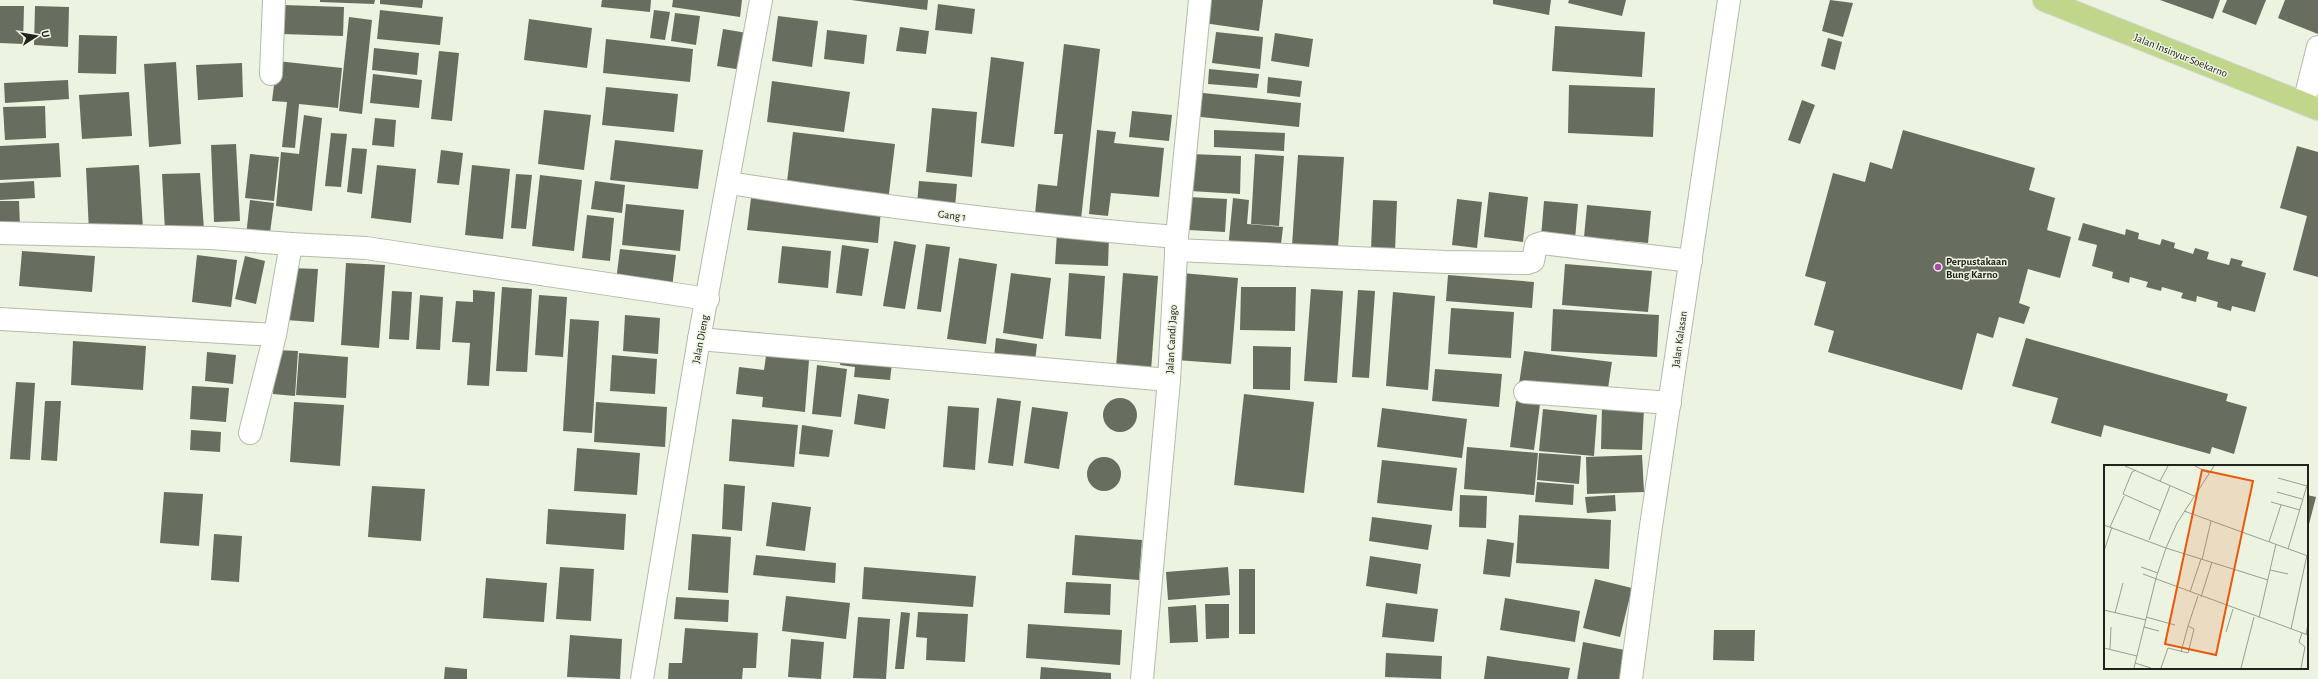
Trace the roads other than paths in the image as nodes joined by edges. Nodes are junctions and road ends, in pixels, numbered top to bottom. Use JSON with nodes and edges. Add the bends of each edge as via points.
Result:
{"nodes":[{"id":1,"x":274,"y":0,"type":"edge"},
{"id":2,"x":761,"y":0,"type":"edge"},
{"id":3,"x":1200,"y":0,"type":"edge"},
{"id":4,"x":1729,"y":0,"type":"edge"},
{"id":5,"x":2044,"y":0,"type":"edge"},
{"id":6,"x":2318,"y":47,"type":"edge"},
{"id":7,"x":271,"y":74,"type":"dead end"},
{"id":8,"x":2311,"y":106,"type":"edge"},
{"id":9,"x":729,"y":183,"type":"junction"},
{"id":10,"x":0,"y":233,"type":"edge"},
{"id":11,"x":291,"y":244,"type":"junction"},
{"id":12,"x":1176,"y":244,"type":"junction"},
{"id":13,"x":1691,"y":261,"type":"junction"},
{"id":14,"x":708,"y":299,"type":"junction"},
{"id":15,"x":0,"y":319,"type":"edge"},
{"id":16,"x":275,"y":335,"type":"junction"},
{"id":17,"x":699,"y":339,"type":"junction"},
{"id":18,"x":1169,"y":380,"type":"junction"},
{"id":19,"x":1525,"y":392,"type":"dead end"},
{"id":20,"x":1670,"y":403,"type":"junction"},
{"id":21,"x":250,"y":433,"type":"dead end"},
{"id":22,"x":642,"y":679,"type":"edge"},
{"id":23,"x":1142,"y":679,"type":"edge"},
{"id":24,"x":1631,"y":679,"type":"edge"}],
"edges":[{"from":1,"to":7,"type":"street"},
{"from":2,"to":9,"type":"street","name":"Jalan Dieng"},
{"from":3,"to":12,"type":"street","name":"Jalan Candi Jago"},
{"from":4,"to":13,"type":"street","name":"Jalan Kalasan"},
{"from":5,"to":8,"type":"main road","name":"Jalan Insinyur Soekarno"},
{"from":6,"to":8,"type":"street"},
{"from":9,"to":12,"type":"street","name":"Gang 1","via":[[878,206]]},
{"from":9,"to":14,"type":"street","name":"Jalan Dieng"},
{"from":10,"to":11,"type":"street","via":[[211,238]]},
{"from":11,"to":14,"type":"street","via":[[366,248]]},
{"from":11,"to":16,"type":"street"},
{"from":12,"to":13,"type":"street","name":"Gang 1","via":[[1446,262],[1527,263],[1533,261],[1536,245],[1542,243]]},
{"from":12,"to":18,"type":"street","name":"Jalan Candi Jago"},
{"from":13,"to":20,"type":"street","name":"Jalan Kalasan"},
{"from":14,"to":17,"type":"street","name":"Jalan Dieng"},
{"from":15,"to":16,"type":"street"},
{"from":16,"to":21,"type":"street"},
{"from":17,"to":18,"type":"street"},
{"from":17,"to":22,"type":"street","name":"Jalan Dieng"},
{"from":18,"to":23,"type":"street","name":"Jalan Candi Jago"},
{"from":19,"to":20,"type":"street"},
{"from":20,"to":24,"type":"street","name":"Jalan Kalasan"}]}
